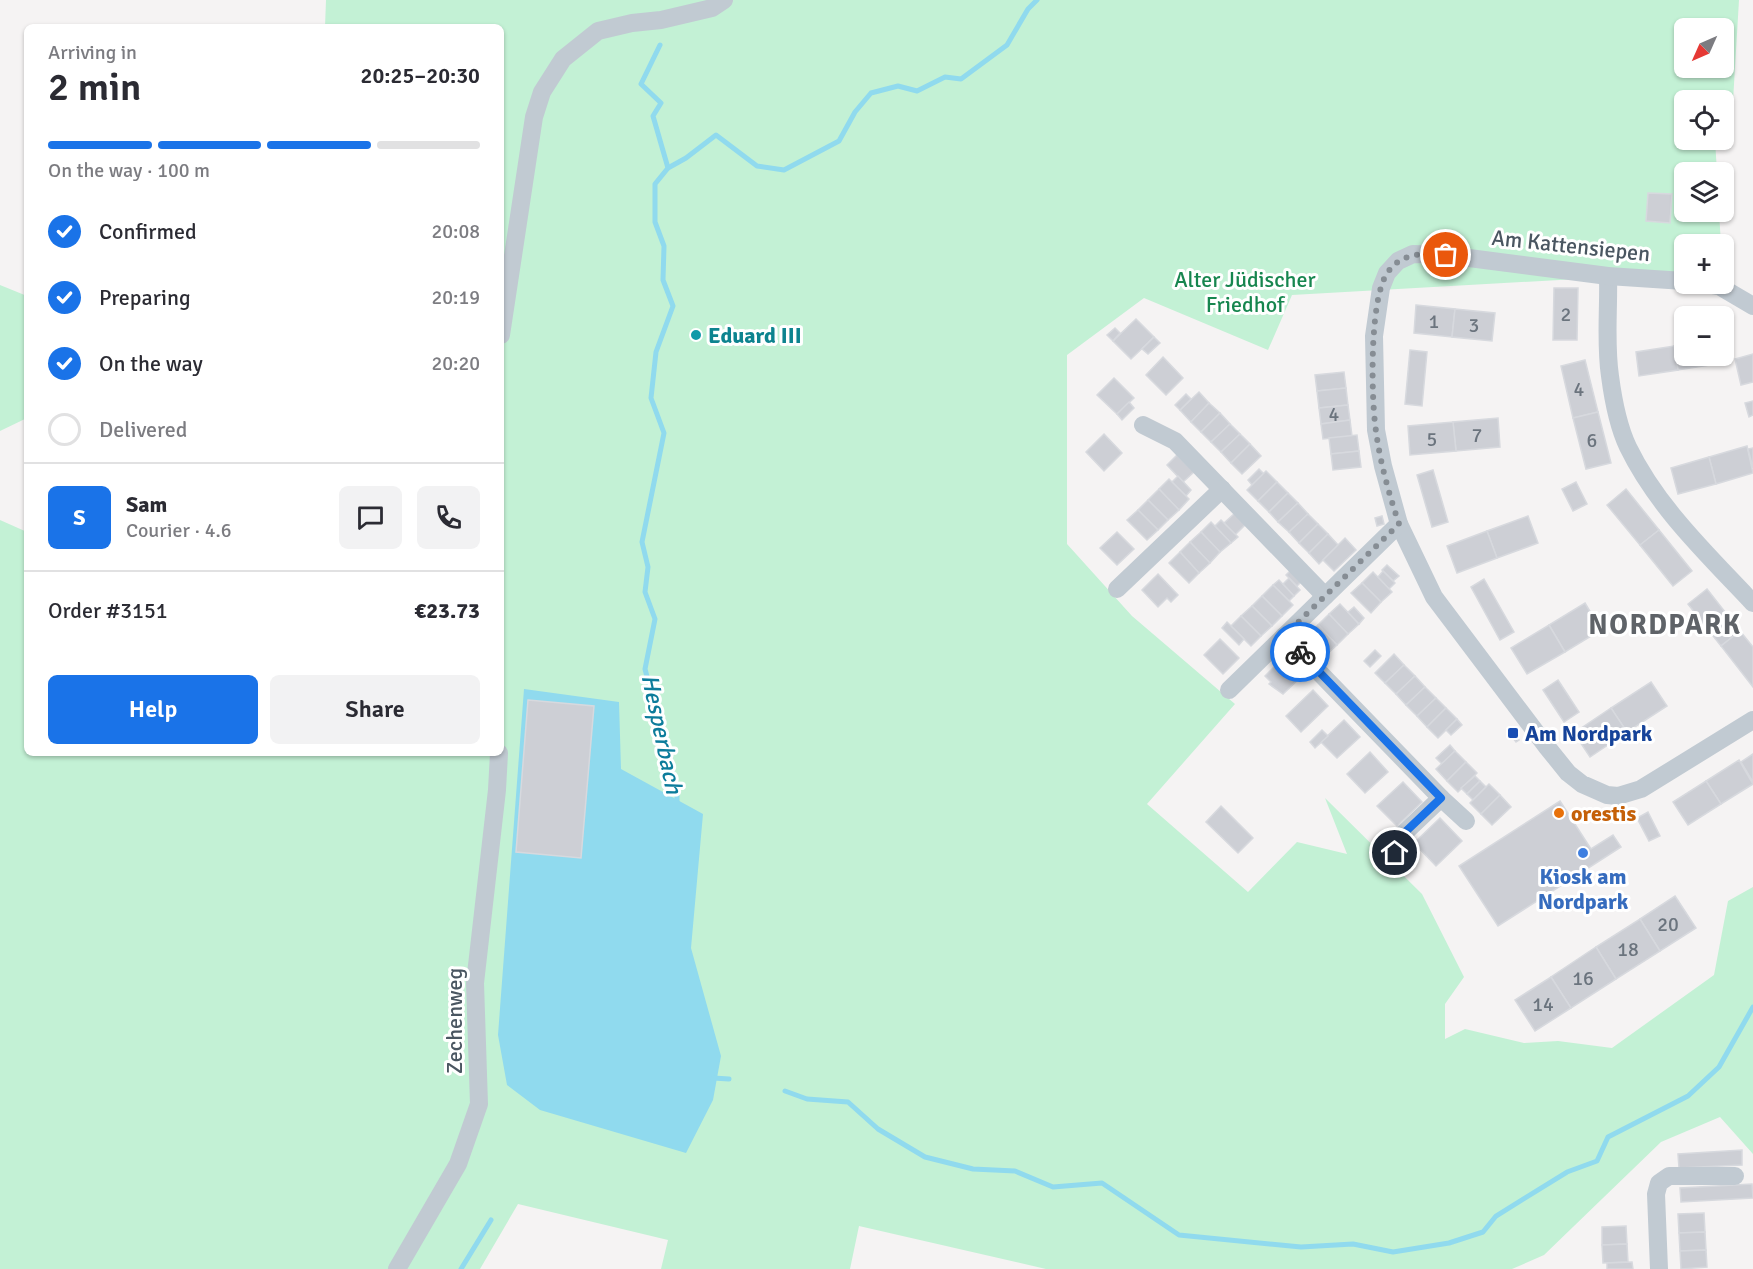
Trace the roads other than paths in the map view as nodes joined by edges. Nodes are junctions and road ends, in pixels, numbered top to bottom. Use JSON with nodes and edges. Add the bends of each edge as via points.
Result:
{"nodes":[{"id":1,"x":724,"y":0,"type":"edge"},
{"id":2,"x":1608,"y":276,"type":"junction"},
{"id":3,"x":1674,"y":280,"type":"edge"},
{"id":4,"x":1733,"y":294,"type":"edge"},
{"id":5,"x":1753,"y":306,"type":"edge"},
{"id":6,"x":504,"y":315,"type":"edge"},
{"id":7,"x":1143,"y":425,"type":"dead end"},
{"id":8,"x":1222,"y":489,"type":"junction"},
{"id":9,"x":1399,"y":524,"type":"junction"},
{"id":10,"x":1117,"y":589,"type":"dead end"},
{"id":11,"x":1325,"y":596,"type":"junction"},
{"id":12,"x":1753,"y":603,"type":"edge"},
{"id":13,"x":1284,"y":636,"type":"junction"},
{"id":14,"x":1229,"y":690,"type":"dead end"},
{"id":15,"x":1753,"y":720,"type":"edge"},
{"id":16,"x":499,"y":756,"type":"edge"},
{"id":17,"x":1441,"y":798,"type":"junction"},
{"id":18,"x":1466,"y":821,"type":"dead end"},
{"id":19,"x":1395,"y":853,"type":"dead end"},
{"id":20,"x":1735,"y":1176,"type":"dead end"},
{"id":21,"x":397,"y":1269,"type":"edge"},
{"id":22,"x":1659,"y":1269,"type":"edge"}],
"edges":[{"from":1,"to":6,"type":"street","via":[[712,8],[598,31],[563,59],[542,92],[534,117]]},
{"from":2,"to":3,"type":"street","name":"Am Kattensiepen"},
{"from":2,"to":9,"type":"street","name":"Am Kattensiepen","via":[[1429,253],[1413,254],[1398,261],[1387,273],[1374,336],[1376,430]]},
{"from":2,"to":12,"type":"street","via":[[1610,377],[1628,446],[1660,499]]},
{"from":4,"to":5,"type":"street"},
{"from":7,"to":8,"type":"street","via":[[1175,441]]},
{"from":8,"to":10,"type":"street"},
{"from":8,"to":11,"type":"street"},
{"from":9,"to":11,"type":"street"},
{"from":9,"to":15,"type":"street","via":[[1434,597],[1568,773],[1582,784],[1618,796],[1641,789]]},
{"from":11,"to":13,"type":"street"},
{"from":13,"to":14,"type":"street"},
{"from":13,"to":17,"type":"street"},
{"from":16,"to":21,"type":"street","name":"Zechenweg","via":[[475,983],[480,1104],[458,1164]]},
{"from":17,"to":18,"type":"street"},
{"from":17,"to":19,"type":"street","via":[[1401,836]]},
{"from":20,"to":22,"type":"street","via":[[1669,1176],[1659,1183]]}]}
